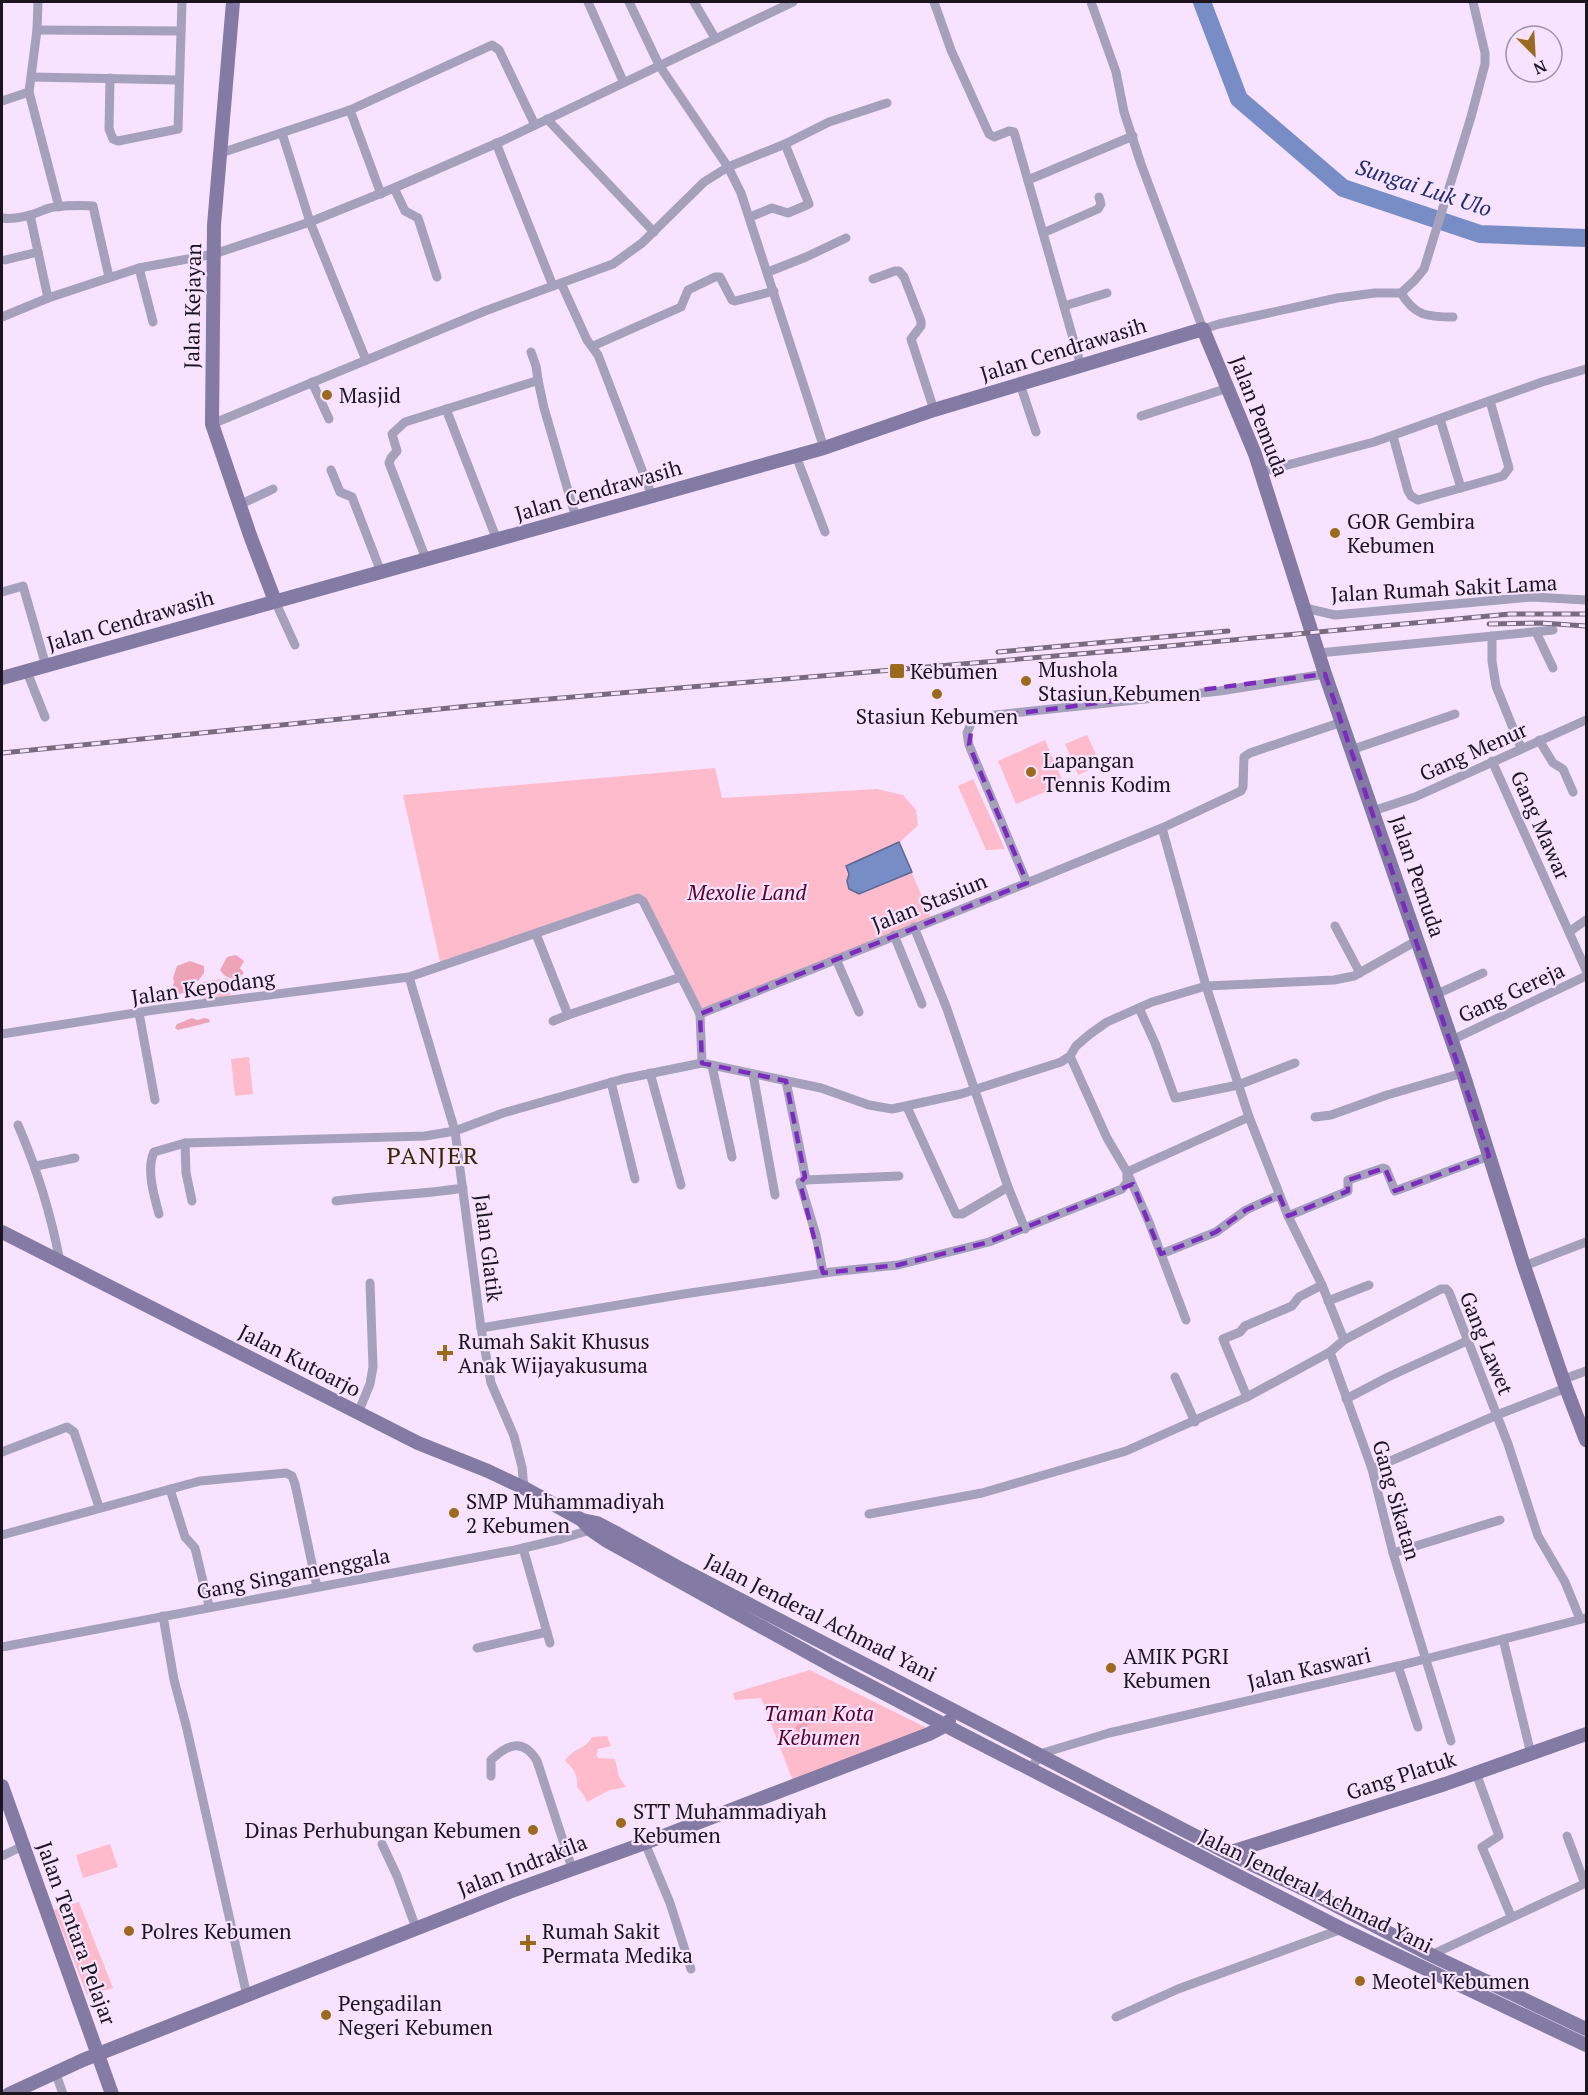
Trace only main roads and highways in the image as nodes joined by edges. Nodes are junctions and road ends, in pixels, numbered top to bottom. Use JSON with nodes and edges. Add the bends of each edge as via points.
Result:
{"nodes":[{"id":1,"x":233,"y":2,"type":"edge"},
{"id":2,"x":1203,"y":329,"type":"joint"},
{"id":3,"x":275,"y":601,"type":"junction"},
{"id":4,"x":2,"y":678,"type":"edge"},
{"id":5,"x":2,"y":1232,"type":"edge"},
{"id":6,"x":1587,"y":1440,"type":"edge"},
{"id":7,"x":590,"y":1525,"type":"junction"},
{"id":8,"x":885,"y":1674,"type":"junction"},
{"id":9,"x":875,"y":1689,"type":"junction"},
{"id":10,"x":957,"y":1711,"type":"junction"},
{"id":11,"x":946,"y":1725,"type":"junction"},
{"id":12,"x":1587,"y":1734,"type":"edge"},
{"id":13,"x":2,"y":1786,"type":"edge"},
{"id":14,"x":1228,"y":1852,"type":"junction"},
{"id":15,"x":1587,"y":2029,"type":"edge"},
{"id":16,"x":1587,"y":2045,"type":"edge"},
{"id":17,"x":97,"y":2055,"type":"junction"},
{"id":18,"x":9,"y":2094,"type":"edge"},
{"id":19,"x":112,"y":2094,"type":"edge"}],
"edges":[{"from":1,"to":3,"type":"main road","name":"Jalan Kejayan","via":[[214,225],[212,424]]},
{"from":2,"to":3,"type":"main road","name":"Jalan Cendrawasih","via":[[934,410],[824,448]]},
{"from":2,"to":6,"type":"main road","name":"Jalan Pemuda","via":[[1261,472],[1524,1266]]},
{"from":3,"to":4,"type":"main road","name":"Jalan Cendrawasih"},
{"from":5,"to":7,"type":"main road","name":"Jalan Kutoarjo","via":[[418,1443],[524,1488]]},
{"from":7,"to":8,"type":"main road","name":"Jalan Jenderal Achmad Yani"},
{"from":7,"to":9,"type":"main road","name":"Jalan Jenderal Achmad Yani","via":[[720,1605]]},
{"from":8,"to":9,"type":"main road"},
{"from":8,"to":10,"type":"main road","name":"Jalan Jenderal Achmad Yani"},
{"from":9,"to":11,"type":"main road","name":"Jalan Jenderal Achmad Yani"},
{"from":10,"to":11,"type":"main road","name":"Jalan Indrakila"},
{"from":10,"to":14,"type":"main road","name":"Jalan Jenderal Achmad Yani"},
{"from":11,"to":16,"type":"main road","name":"Jalan Jenderal Achmad Yani","via":[[1342,1929]]},
{"from":11,"to":17,"type":"main road","name":"Jalan Indrakila"},
{"from":12,"to":14,"type":"main road","name":"Gang Platuk"},
{"from":13,"to":17,"type":"main road","name":"Jalan Tentara Pelajar"},
{"from":14,"to":15,"type":"main road","name":"Jalan Jenderal Achmad Yani"},
{"from":17,"to":18,"type":"main road","name":"Jalan Indrakila"},
{"from":17,"to":19,"type":"main road","name":"Jalan Tentara Pelajar"}]}
